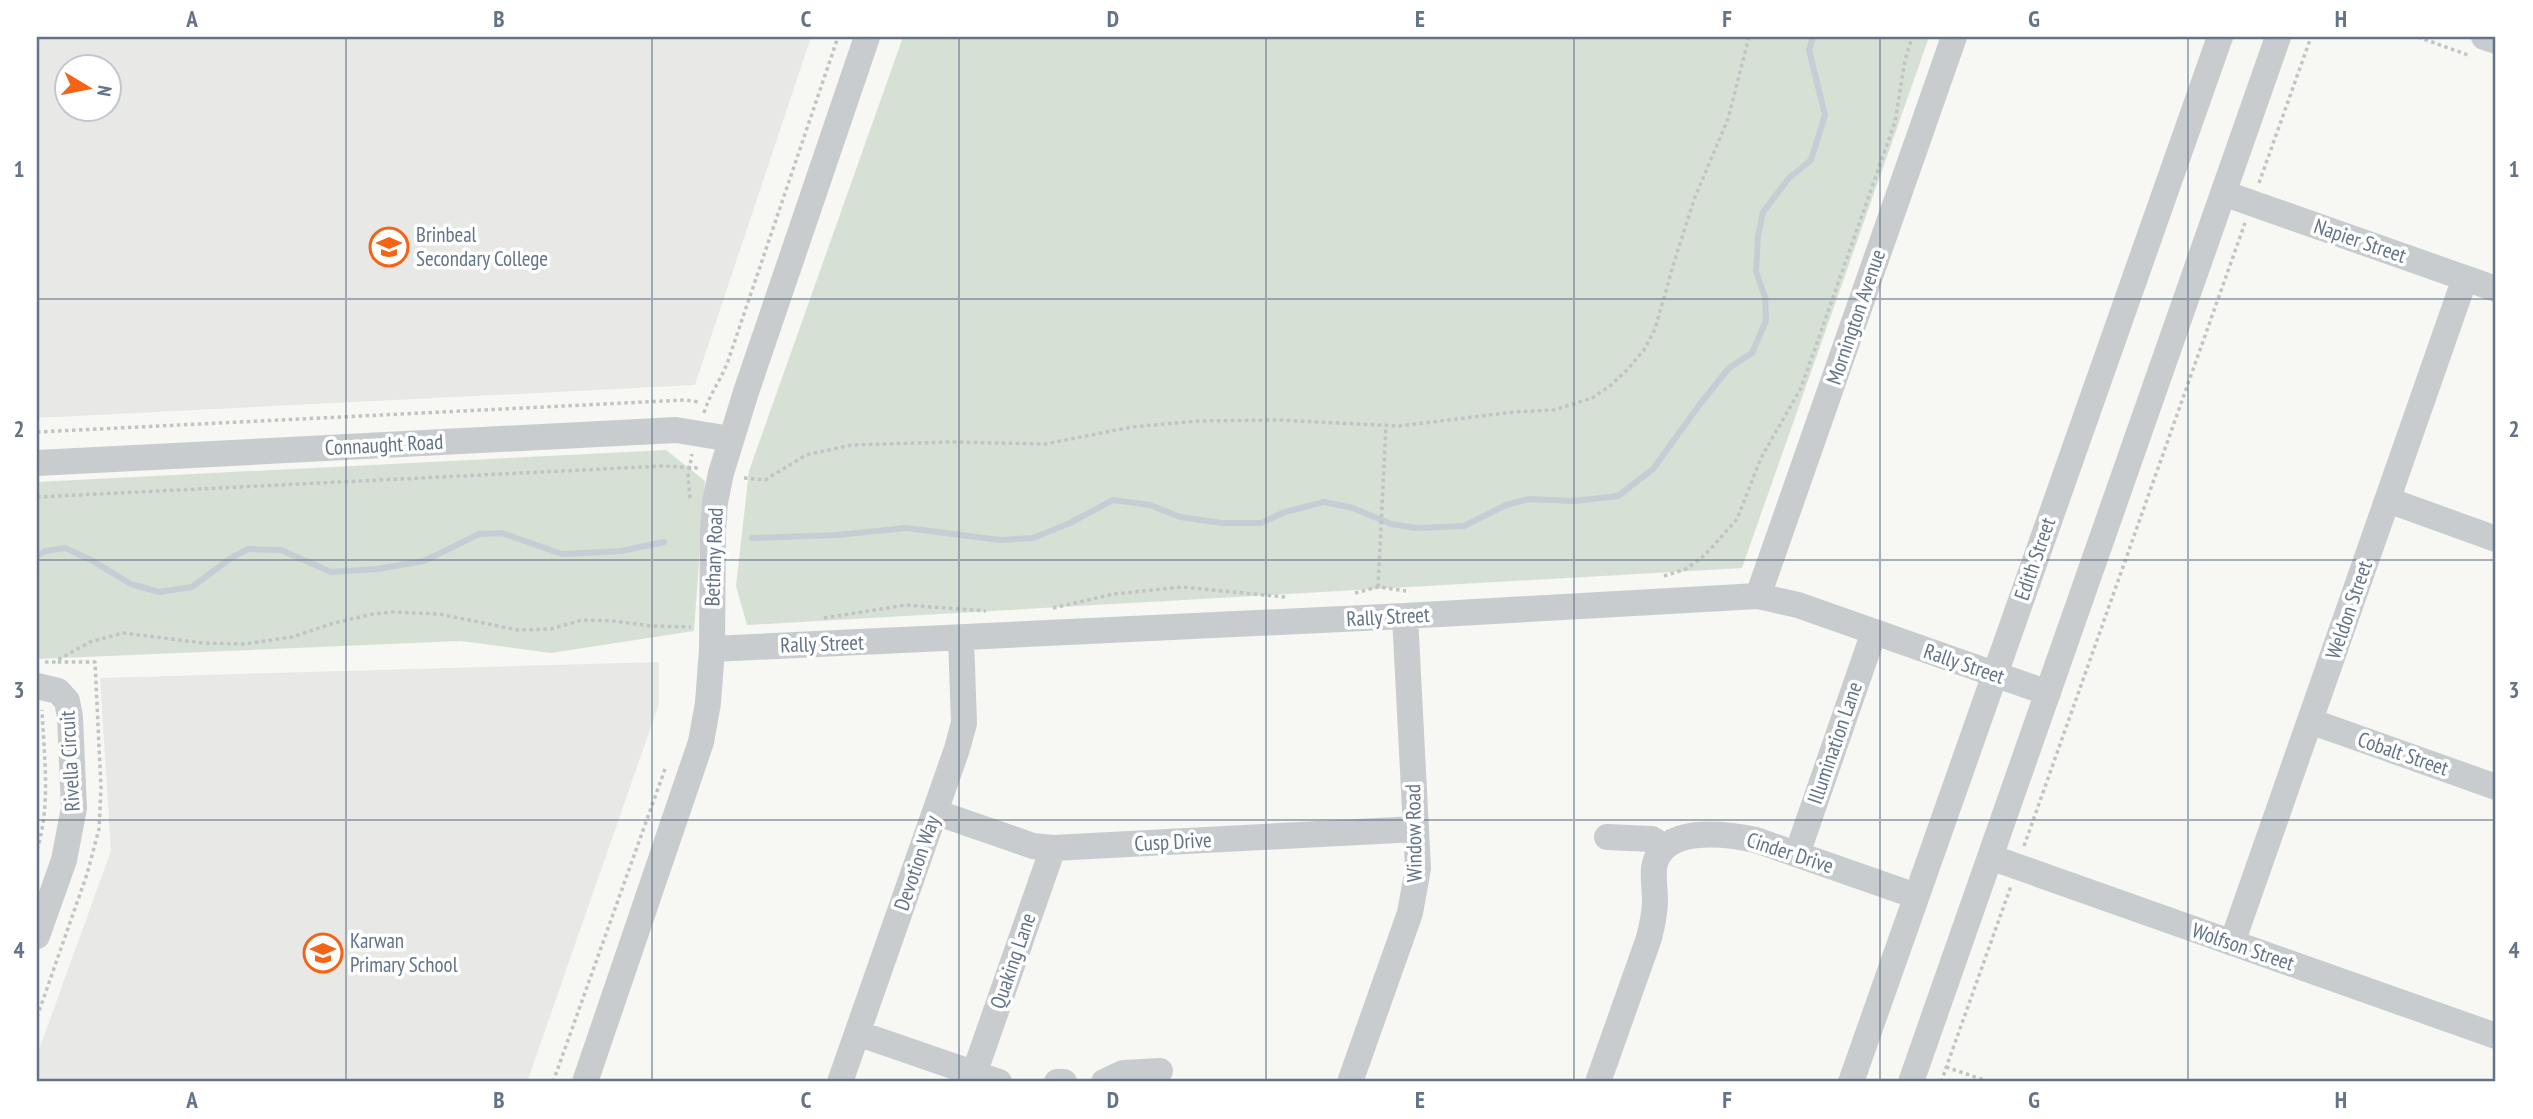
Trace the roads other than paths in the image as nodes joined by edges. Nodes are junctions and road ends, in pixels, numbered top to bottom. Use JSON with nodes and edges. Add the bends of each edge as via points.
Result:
{"nodes":[{"id":1,"x":867,"y":37,"type":"edge"},
{"id":2,"x":1954,"y":37,"type":"edge"},
{"id":3,"x":2220,"y":37,"type":"edge"},
{"id":4,"x":2278,"y":37,"type":"edge"},
{"id":5,"x":2496,"y":41,"type":"edge"},
{"id":6,"x":2477,"y":46,"type":"edge"},
{"id":7,"x":2223,"y":193,"type":"junction"},
{"id":8,"x":2465,"y":278,"type":"junction"},
{"id":9,"x":2496,"y":289,"type":"edge"},
{"id":10,"x":731,"y":439,"type":"junction"},
{"id":11,"x":37,"y":463,"type":"edge"},
{"id":12,"x":2388,"y":500,"type":"junction"},
{"id":13,"x":2496,"y":539,"type":"edge"},
{"id":14,"x":1758,"y":596,"type":"junction"},
{"id":15,"x":1410,"y":604,"type":"junction"},
{"id":16,"x":1874,"y":632,"type":"junction"},
{"id":17,"x":712,"y":638,"type":"junction"},
{"id":18,"x":961,"y":638,"type":"junction"},
{"id":19,"x":1994,"y":674,"type":"junction"},
{"id":20,"x":37,"y":686,"type":"edge"},
{"id":21,"x":2048,"y":693,"type":"junction"},
{"id":22,"x":2310,"y":721,"type":"junction"},
{"id":23,"x":2496,"y":787,"type":"edge"},
{"id":24,"x":935,"y":812,"type":"junction"},
{"id":25,"x":1416,"y":829,"type":"junction"},
{"id":26,"x":1607,"y":837,"type":"dead end"},
{"id":27,"x":1663,"y":846,"type":"junction"},
{"id":28,"x":1053,"y":848,"type":"junction"},
{"id":29,"x":1797,"y":854,"type":"junction"},
{"id":30,"x":1990,"y":857,"type":"junction"},
{"id":31,"x":1916,"y":896,"type":"junction"},
{"id":32,"x":37,"y":936,"type":"edge"},
{"id":33,"x":2232,"y":943,"type":"junction"},
{"id":34,"x":857,"y":1033,"type":"junction"},
{"id":35,"x":2496,"y":1036,"type":"edge"},
{"id":36,"x":1160,"y":1071,"type":"dead end"},
{"id":37,"x":974,"y":1074,"type":"junction"},
{"id":38,"x":1916,"y":1081,"type":"edge"},
{"id":39,"x":585,"y":1082,"type":"edge"},
{"id":40,"x":839,"y":1082,"type":"edge"},
{"id":41,"x":999,"y":1082,"type":"edge"},
{"id":42,"x":1057,"y":1082,"type":"edge"},
{"id":43,"x":1064,"y":1082,"type":"edge"},
{"id":44,"x":1104,"y":1082,"type":"edge"},
{"id":45,"x":1350,"y":1082,"type":"edge"},
{"id":46,"x":1598,"y":1082,"type":"edge"},
{"id":47,"x":1850,"y":1082,"type":"edge"}],
"edges":[{"from":1,"to":10,"type":"street","name":"Bethany Road"},
{"from":2,"to":14,"type":"street","name":"Mornington Avenue"},
{"from":3,"to":19,"type":"street","name":"Edith Street"},
{"from":4,"to":7,"type":"street"},
{"from":5,"to":6,"type":"street"},
{"from":7,"to":8,"type":"street","name":"Napier Street"},
{"from":7,"to":21,"type":"street"},
{"from":8,"to":9,"type":"street","name":"Napier Street"},
{"from":8,"to":12,"type":"street","name":"Weldon Street"},
{"from":10,"to":11,"type":"street","name":"Connaught Road","via":[[676,430]]},
{"from":10,"to":17,"type":"street","name":"Bethany Road","via":[[715,502]]},
{"from":12,"to":13,"type":"street"},
{"from":12,"to":22,"type":"street","name":"Weldon Street"},
{"from":14,"to":15,"type":"street","name":"Rally Street"},
{"from":14,"to":16,"type":"street","name":"Rally Street"},
{"from":15,"to":18,"type":"street","name":"Rally Street"},
{"from":15,"to":25,"type":"street","name":"Window Road"},
{"from":16,"to":19,"type":"street","name":"Rally Street"},
{"from":16,"to":29,"type":"street","name":"Illumination Lane"},
{"from":17,"to":18,"type":"street","name":"Rally Street"},
{"from":17,"to":39,"type":"street","name":"Bethany Road","via":[[701,742]]},
{"from":18,"to":24,"type":"street","name":"Devotion Way","via":[[964,723]]},
{"from":19,"to":21,"type":"street","name":"Rally Street"},
{"from":19,"to":31,"type":"street","name":"Edith Street"},
{"from":20,"to":32,"type":"street","name":"Rivella Circuit","via":[[58,691],[68,706],[74,789],[68,844]]},
{"from":21,"to":30,"type":"street"},
{"from":22,"to":23,"type":"street","name":"Cobalt Street"},
{"from":22,"to":33,"type":"street","name":"Weldon Street"},
{"from":24,"to":28,"type":"street","name":"Cusp Drive","via":[[1033,846]]},
{"from":24,"to":34,"type":"street","name":"Devotion Way"},
{"from":25,"to":28,"type":"street","name":"Cusp Drive"},
{"from":25,"to":45,"type":"street","name":"Window Road","via":[[1415,892]]},
{"from":26,"to":27,"type":"street","name":"Cinder Drive","via":[[1651,839]]},
{"from":27,"to":29,"type":"street","name":"Cinder Drive","via":[[1674,839],[1733,835]]},
{"from":27,"to":46,"type":"street","via":[[1654,870],[1649,938]]},
{"from":28,"to":37,"type":"street","name":"Quaking Lane"},
{"from":29,"to":31,"type":"street","name":"Cinder Drive"},
{"from":30,"to":33,"type":"street","name":"Wolfson Street"},
{"from":30,"to":38,"type":"street"},
{"from":31,"to":47,"type":"street","name":"Edith Street"},
{"from":33,"to":35,"type":"street","name":"Wolfson Street"},
{"from":34,"to":37,"type":"street"},
{"from":34,"to":40,"type":"street","name":"Devotion Way"},
{"from":36,"to":44,"type":"street","via":[[1123,1073]]},
{"from":37,"to":41,"type":"street"},
{"from":42,"to":43,"type":"street"}]}
